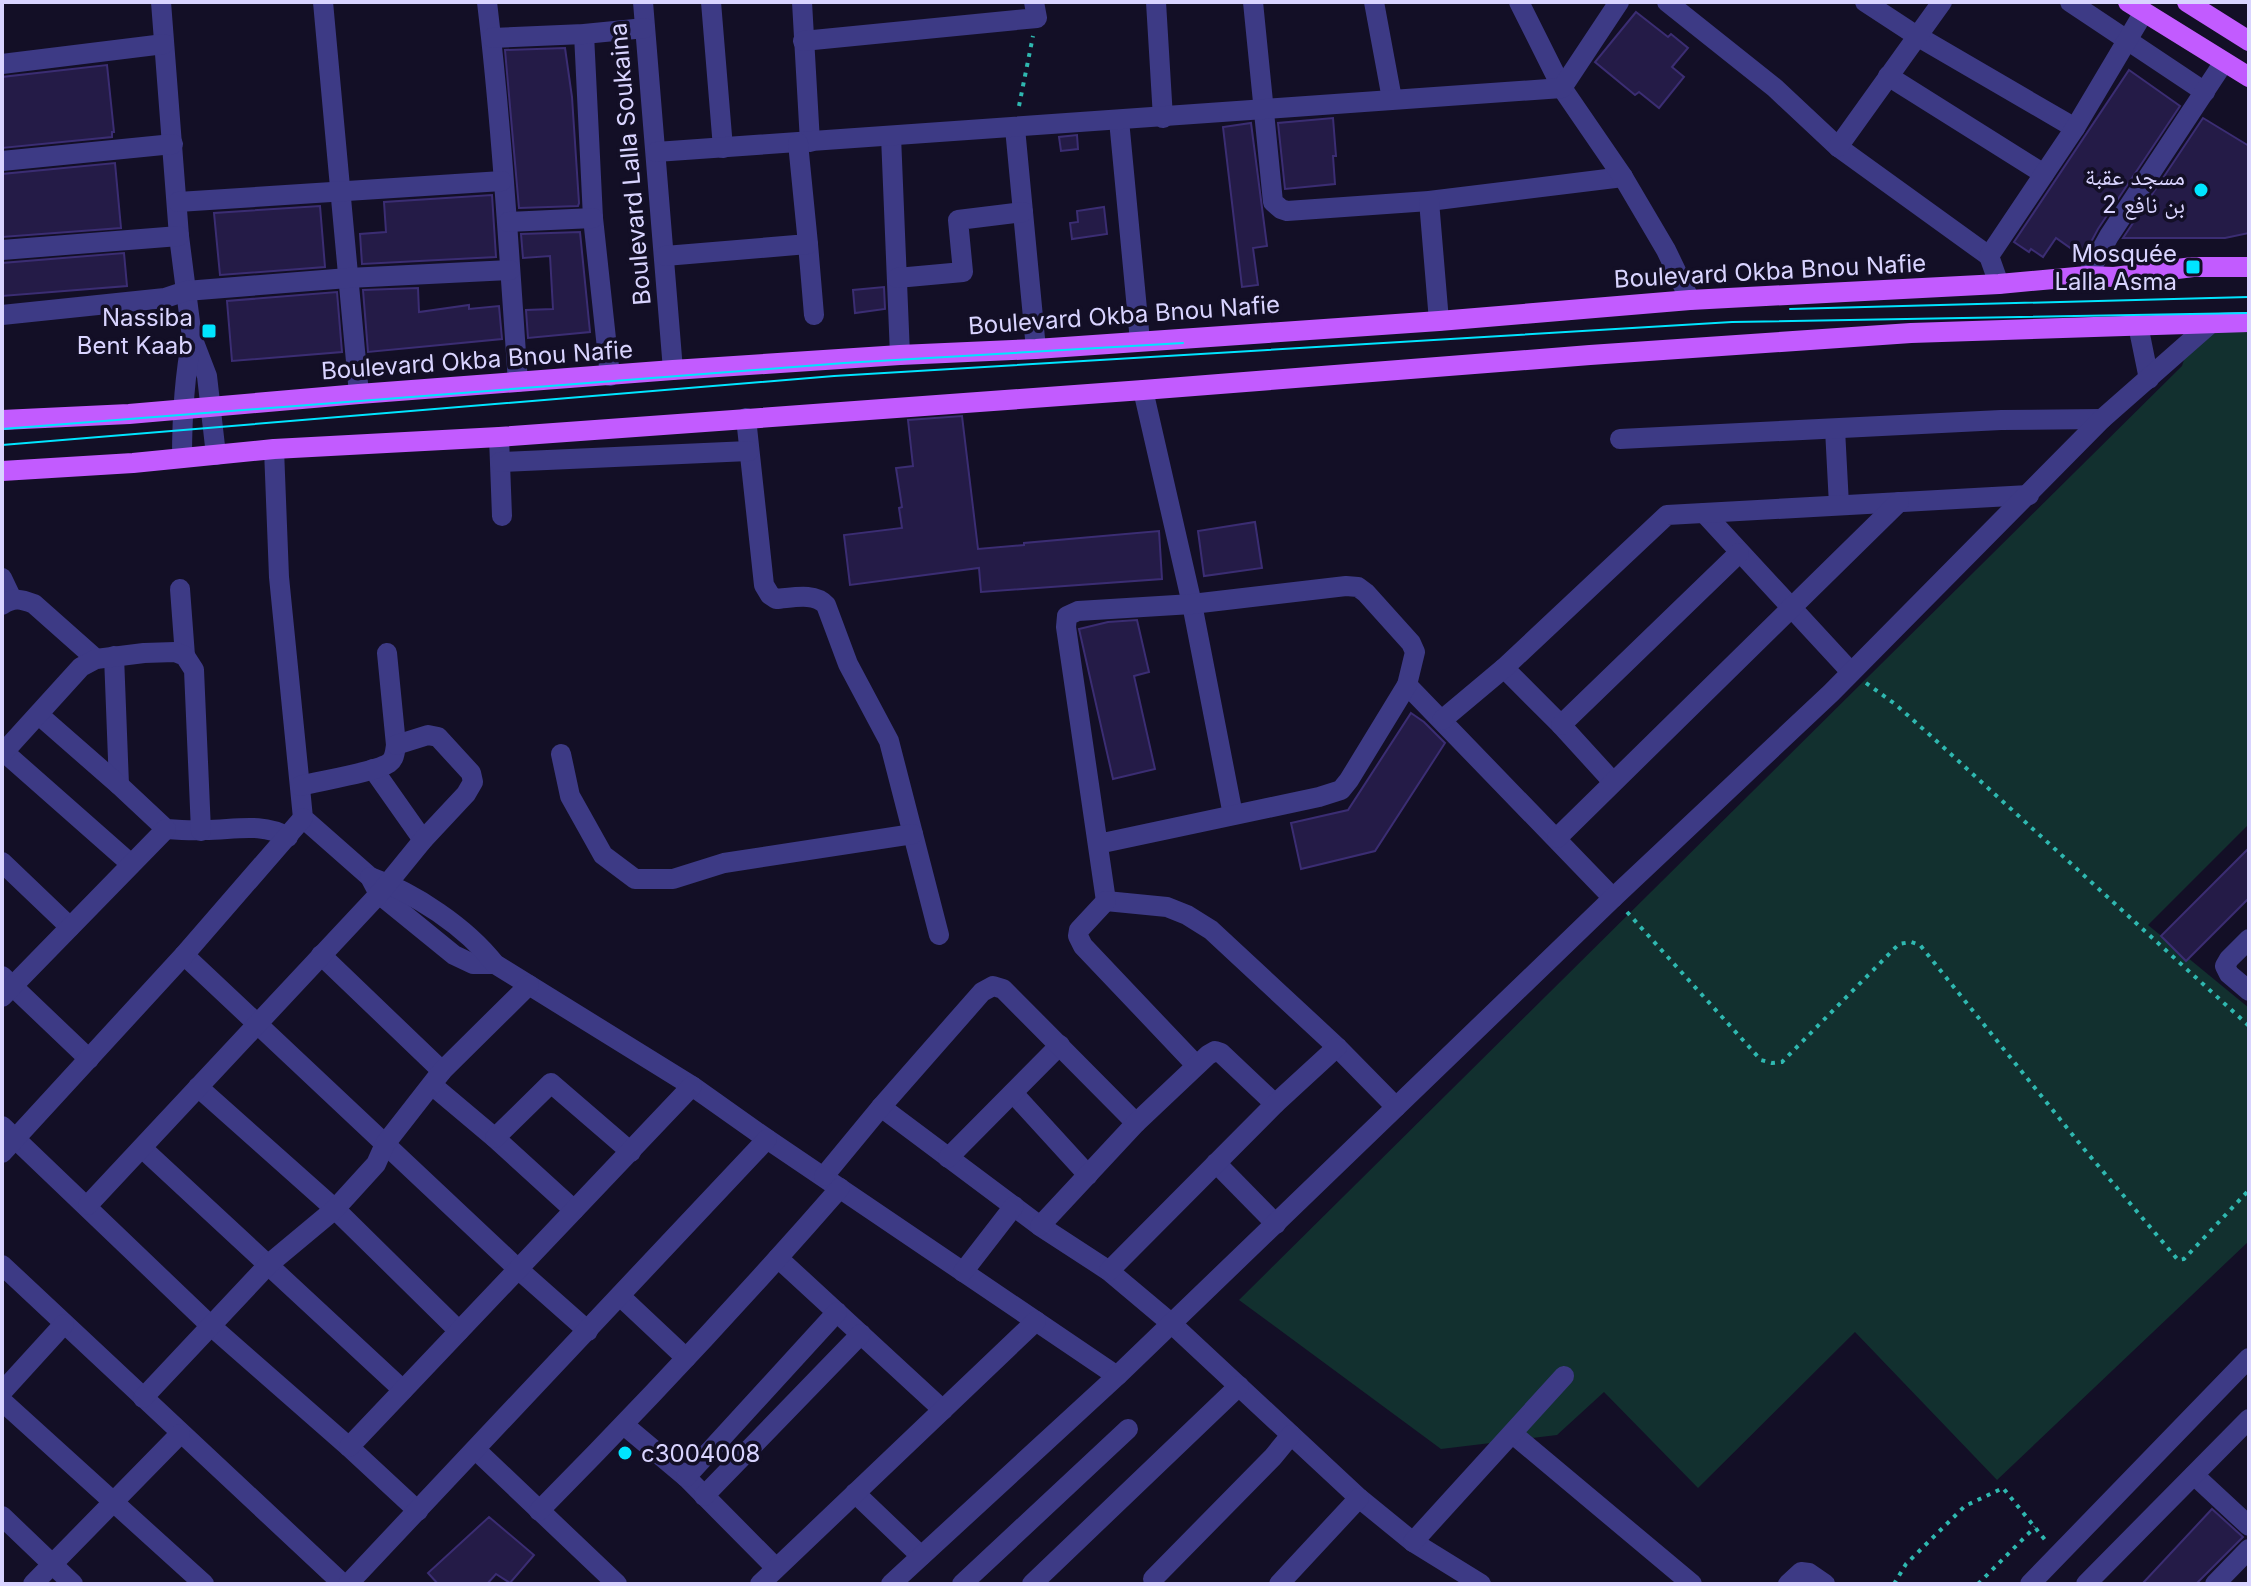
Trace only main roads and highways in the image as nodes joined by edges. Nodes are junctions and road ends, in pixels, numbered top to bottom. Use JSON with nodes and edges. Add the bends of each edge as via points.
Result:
{"nodes":[{"id":1,"x":2187,"y":2,"type":"edge"},
{"id":2,"x":2136,"y":7,"type":"edge"},
{"id":3,"x":2249,"y":41,"type":"edge"},
{"id":4,"x":2249,"y":77,"type":"edge"},
{"id":5,"x":2249,"y":267,"type":"edge"},
{"id":6,"x":2249,"y":322,"type":"edge"},
{"id":7,"x":2,"y":420,"type":"edge"},
{"id":8,"x":2,"y":471,"type":"edge"}],
"edges":[{"from":1,"to":3,"type":"main road"},
{"from":2,"to":4,"type":"main road"},
{"from":5,"to":7,"type":"main road","name":"Boulevard Okba Bnou Nafie","via":[[1690,300]]},
{"from":6,"to":8,"type":"main road","via":[[1911,333]]}]}
